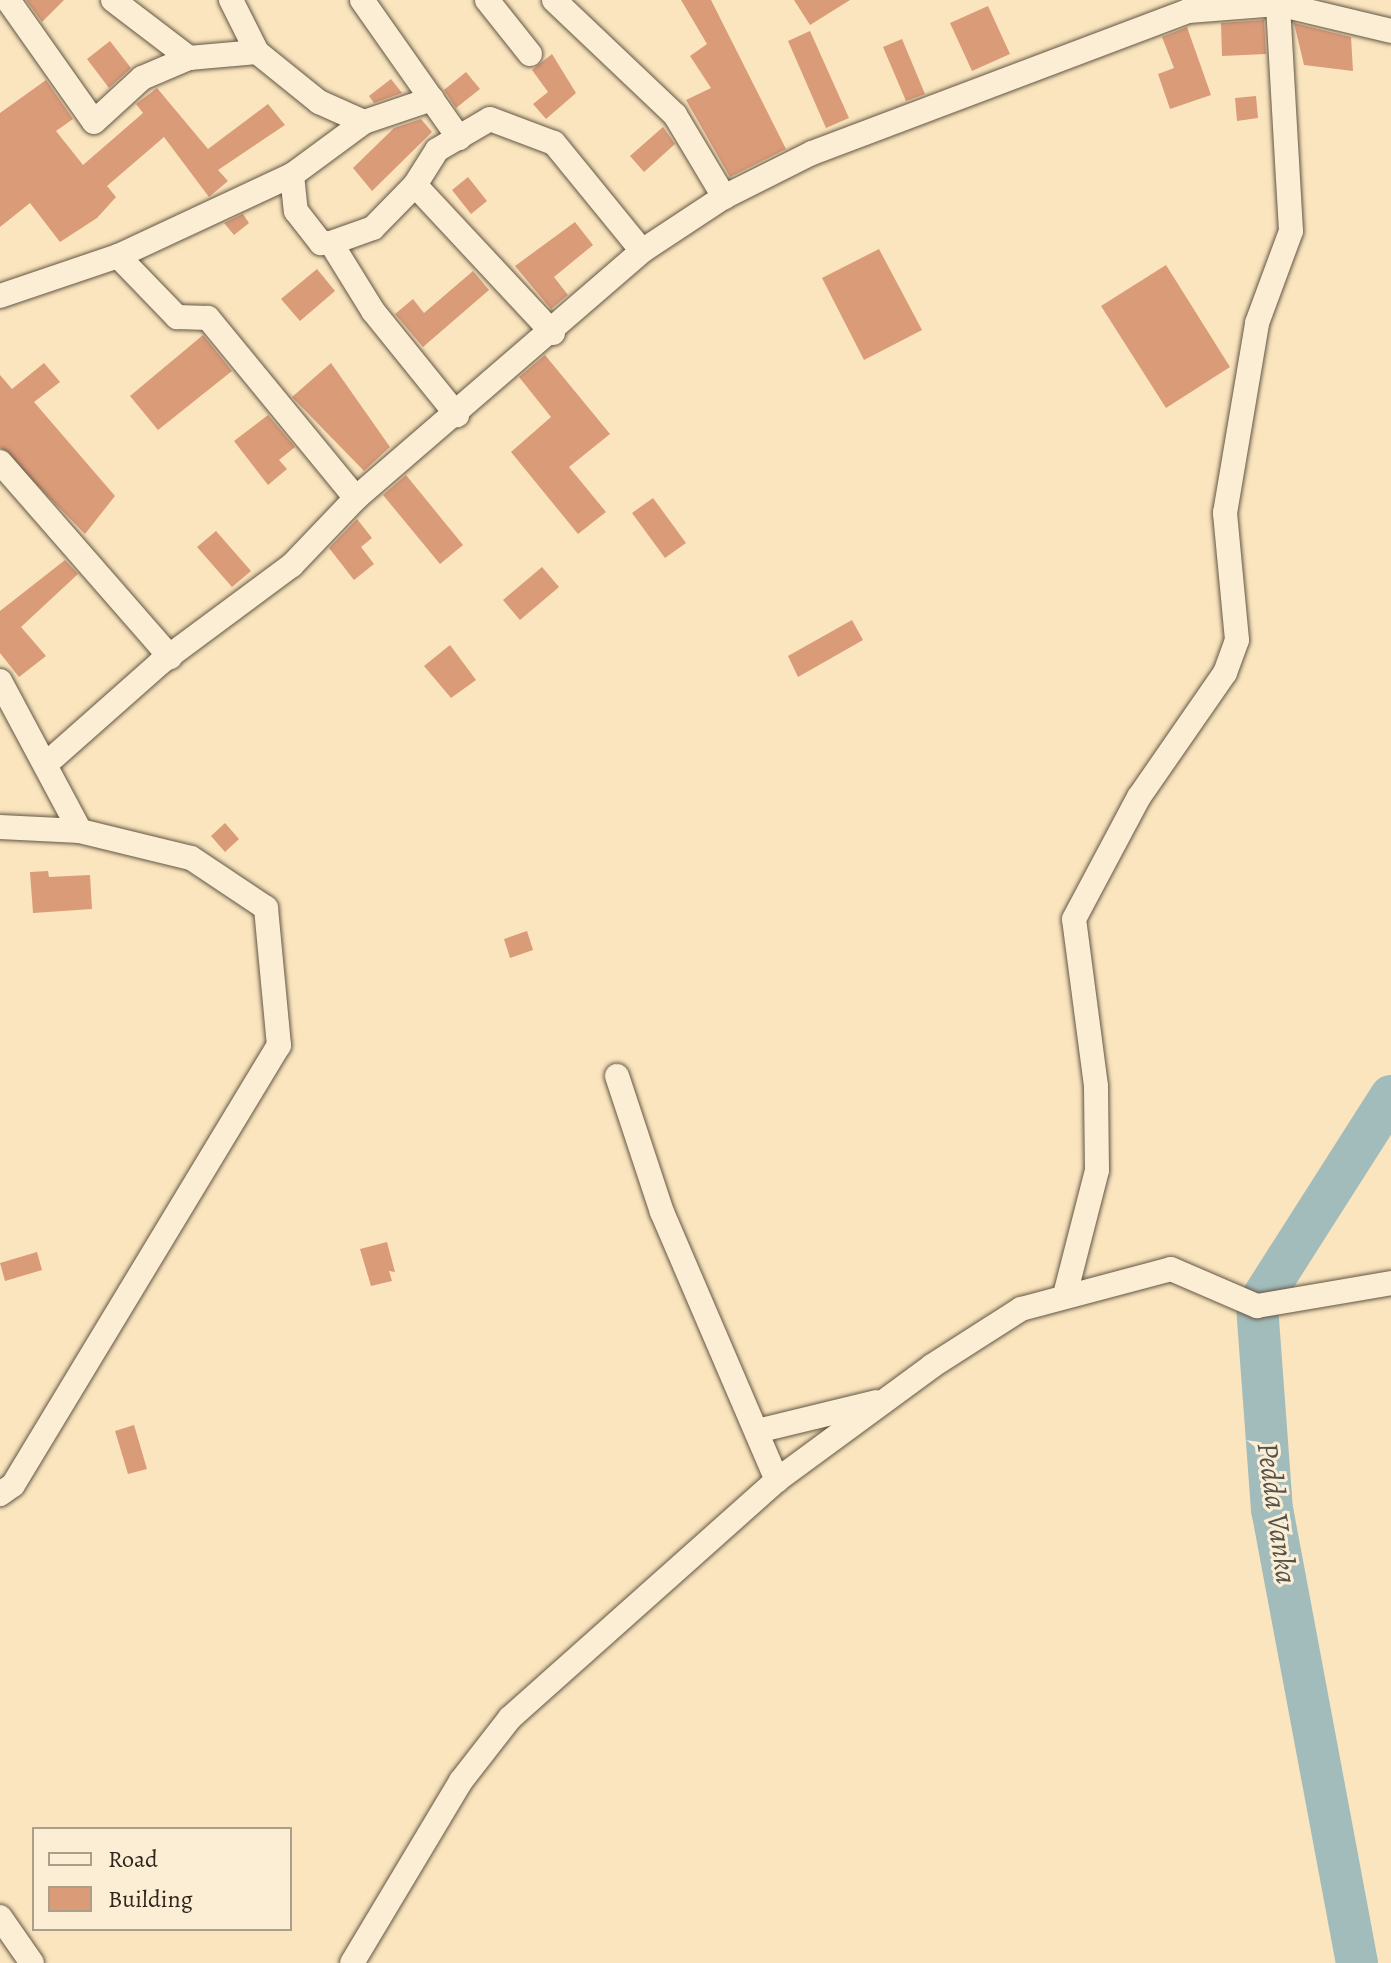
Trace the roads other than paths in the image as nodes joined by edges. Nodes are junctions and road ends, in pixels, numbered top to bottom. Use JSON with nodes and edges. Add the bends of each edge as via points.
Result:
{"nodes":[{"id":1,"x":8,"y":0,"type":"edge"},
{"id":2,"x":113,"y":0,"type":"edge"},
{"id":3,"x":231,"y":0,"type":"edge"},
{"id":4,"x":362,"y":0,"type":"edge"},
{"id":5,"x":487,"y":0,"type":"edge"},
{"id":6,"x":554,"y":0,"type":"edge"},
{"id":7,"x":1278,"y":4,"type":"junction"},
{"id":8,"x":1391,"y":31,"type":"edge"},
{"id":9,"x":257,"y":52,"type":"junction"},
{"id":10,"x":530,"y":54,"type":"dead end"},
{"id":11,"x":189,"y":58,"type":"junction"},
{"id":12,"x":432,"y":99,"type":"junction"},
{"id":13,"x":364,"y":122,"type":"junction"},
{"id":14,"x":459,"y":138,"type":"junction"},
{"id":15,"x":292,"y":175,"type":"junction"},
{"id":16,"x":415,"y":185,"type":"junction"},
{"id":17,"x":724,"y":197,"type":"junction"},
{"id":18,"x":331,"y":243,"type":"junction"},
{"id":19,"x":642,"y":251,"type":"junction"},
{"id":20,"x":118,"y":256,"type":"junction"},
{"id":21,"x":0,"y":296,"type":"edge"},
{"id":22,"x":553,"y":333,"type":"junction"},
{"id":23,"x":457,"y":415,"type":"junction"},
{"id":24,"x":0,"y":462,"type":"edge"},
{"id":25,"x":356,"y":498,"type":"junction"},
{"id":26,"x":170,"y":657,"type":"junction"},
{"id":27,"x":0,"y":681,"type":"edge"},
{"id":28,"x":46,"y":764,"type":"junction"},
{"id":29,"x":0,"y":827,"type":"edge"},
{"id":30,"x":80,"y":831,"type":"junction"},
{"id":31,"x":617,"y":1076,"type":"dead end"},
{"id":32,"x":1391,"y":1283,"type":"edge"},
{"id":33,"x":1066,"y":1291,"type":"junction"},
{"id":34,"x":891,"y":1398,"type":"junction"},
{"id":35,"x":757,"y":1431,"type":"junction"},
{"id":36,"x":777,"y":1480,"type":"junction"},
{"id":37,"x":0,"y":1494,"type":"edge"},
{"id":38,"x":0,"y":1917,"type":"edge"},
{"id":39,"x":32,"y":1963,"type":"edge"},
{"id":40,"x":352,"y":1963,"type":"edge"}],
"edges":[{"from":1,"to":11,"type":"street","via":[[94,122],[142,78]]},
{"from":2,"to":11,"type":"street"},
{"from":3,"to":9,"type":"street"},
{"from":4,"to":12,"type":"street"},
{"from":5,"to":10,"type":"street"},
{"from":6,"to":17,"type":"street","via":[[675,115]]},
{"from":7,"to":8,"type":"street"},
{"from":7,"to":17,"type":"street","via":[[1188,11],[1065,52],[1011,84],[842,142]]},
{"from":7,"to":33,"type":"street","via":[[1291,231],[1257,323],[1225,513],[1237,640],[1225,673],[1139,797],[1074,919],[1096,1086],[1097,1170]]},
{"from":9,"to":11,"type":"street"},
{"from":9,"to":13,"type":"street","via":[[319,102]]},
{"from":12,"to":13,"type":"street"},
{"from":12,"to":14,"type":"street"},
{"from":13,"to":15,"type":"street"},
{"from":14,"to":16,"type":"street","via":[[437,150]]},
{"from":14,"to":19,"type":"street","via":[[490,119],[554,143]]},
{"from":15,"to":18,"type":"street","via":[[296,211],[321,243]]},
{"from":15,"to":20,"type":"street"},
{"from":16,"to":18,"type":"street","via":[[373,228]]},
{"from":16,"to":22,"type":"street"},
{"from":17,"to":19,"type":"street"},
{"from":18,"to":23,"type":"street","via":[[373,311]]},
{"from":19,"to":22,"type":"street"},
{"from":20,"to":21,"type":"street"},
{"from":20,"to":25,"type":"street","via":[[177,317],[208,318]]},
{"from":22,"to":23,"type":"street"},
{"from":23,"to":25,"type":"street"},
{"from":24,"to":26,"type":"street"},
{"from":25,"to":26,"type":"street","via":[[292,565]]},
{"from":26,"to":28,"type":"street"},
{"from":27,"to":28,"type":"street"},
{"from":28,"to":30,"type":"street"},
{"from":29,"to":30,"type":"street"},
{"from":30,"to":37,"type":"street","via":[[191,858],[266,908],[279,1045],[13,1485]]},
{"from":31,"to":35,"type":"street","via":[[662,1212]]},
{"from":32,"to":33,"type":"street","via":[[1257,1306],[1171,1269]]},
{"from":33,"to":34,"type":"street","via":[[1021,1309]]},
{"from":34,"to":35,"type":"street"},
{"from":34,"to":36,"type":"street"},
{"from":35,"to":36,"type":"street"},
{"from":36,"to":40,"type":"street","via":[[510,1718],[461,1781]]},
{"from":38,"to":39,"type":"street"}]}
